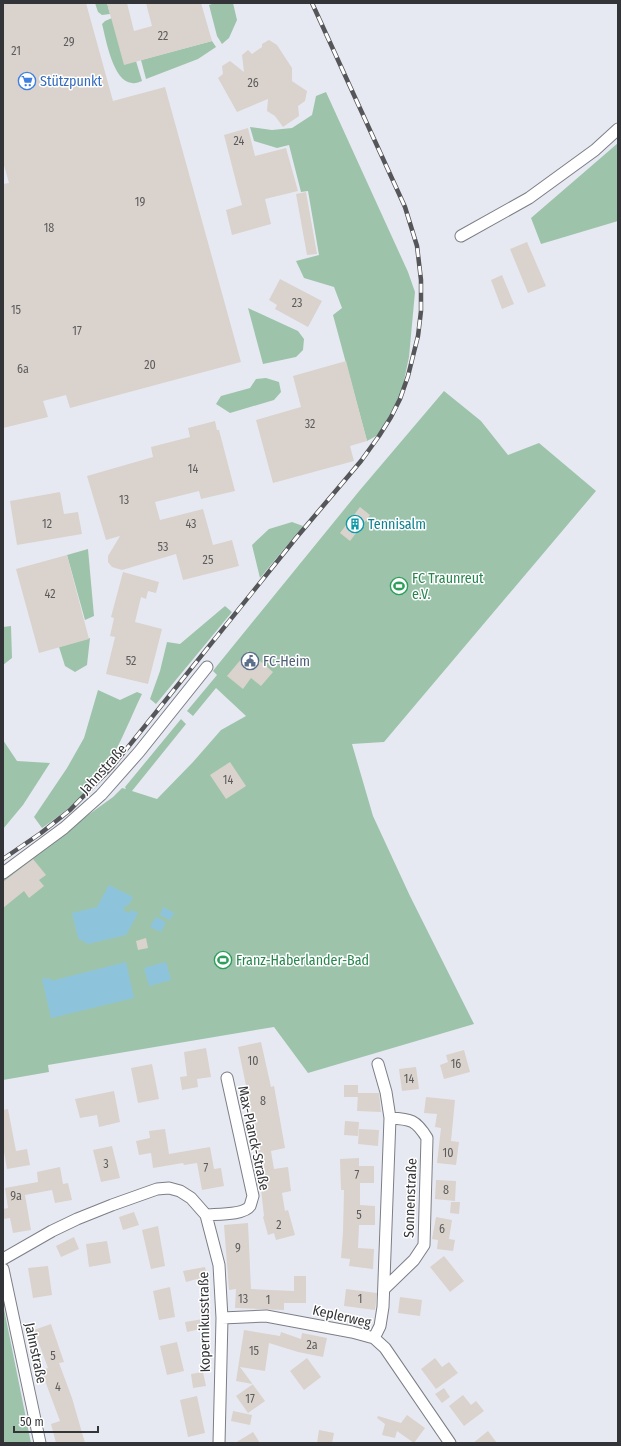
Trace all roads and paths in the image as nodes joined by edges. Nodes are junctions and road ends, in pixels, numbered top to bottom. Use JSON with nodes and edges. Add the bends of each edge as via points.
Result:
{"nodes":[{"id":1,"x":618,"y":129,"type":"edge"},
{"id":2,"x":461,"y":236,"type":"dead end"},
{"id":3,"x":207,"y":667,"type":"dead end"},
{"id":4,"x":3,"y":873,"type":"edge"},
{"id":5,"x":378,"y":1064,"type":"dead end"},
{"id":6,"x":227,"y":1078,"type":"dead end"},
{"id":7,"x":390,"y":1118,"type":"junction"},
{"id":8,"x":206,"y":1215,"type":"junction"},
{"id":9,"x":3,"y":1259,"type":"edge"},
{"id":10,"x":3,"y":1269,"type":"edge"},
{"id":11,"x":384,"y":1289,"type":"junction"},
{"id":12,"x":222,"y":1318,"type":"junction"},
{"id":13,"x":374,"y":1338,"type":"junction"},
{"id":14,"x":40,"y":1443,"type":"edge"},
{"id":15,"x":219,"y":1443,"type":"edge"},
{"id":16,"x":450,"y":1443,"type":"edge"}],
"edges":[{"from":1,"to":2,"type":"street","via":[[529,198]]},
{"from":3,"to":4,"type":"street","name":"Jahnstraße","via":[[101,795],[64,828]]},
{"from":5,"to":7,"type":"street","name":"Sonnenstraße"},
{"from":6,"to":8,"type":"street","name":"Max-Planck-Straße","via":[[253,1196],[250,1206],[245,1210]]},
{"from":7,"to":11,"type":"street","name":"Sonnenstraße"},
{"from":7,"to":11,"type":"street","name":"Sonnenstraße","via":[[409,1120],[420,1125],[427,1138],[424,1245],[414,1260]]},
{"from":8,"to":9,"type":"street","name":"Kopernikusstraße","via":[[201,1207],[180,1191],[169,1188],[157,1189],[77,1219]]},
{"from":8,"to":12,"type":"street","name":"Kopernikusstraße","via":[[218,1266]]},
{"from":10,"to":14,"type":"street","name":"Jahnstraße"},
{"from":11,"to":13,"type":"street","name":"Sonnenstraße","via":[[380,1326]]},
{"from":12,"to":13,"type":"street","name":"Keplerweg","via":[[266,1316]]},
{"from":12,"to":15,"type":"street","name":"Kopernikusstraße"},
{"from":13,"to":16,"type":"street","name":"Keplerweg","via":[[385,1348]]}]}
